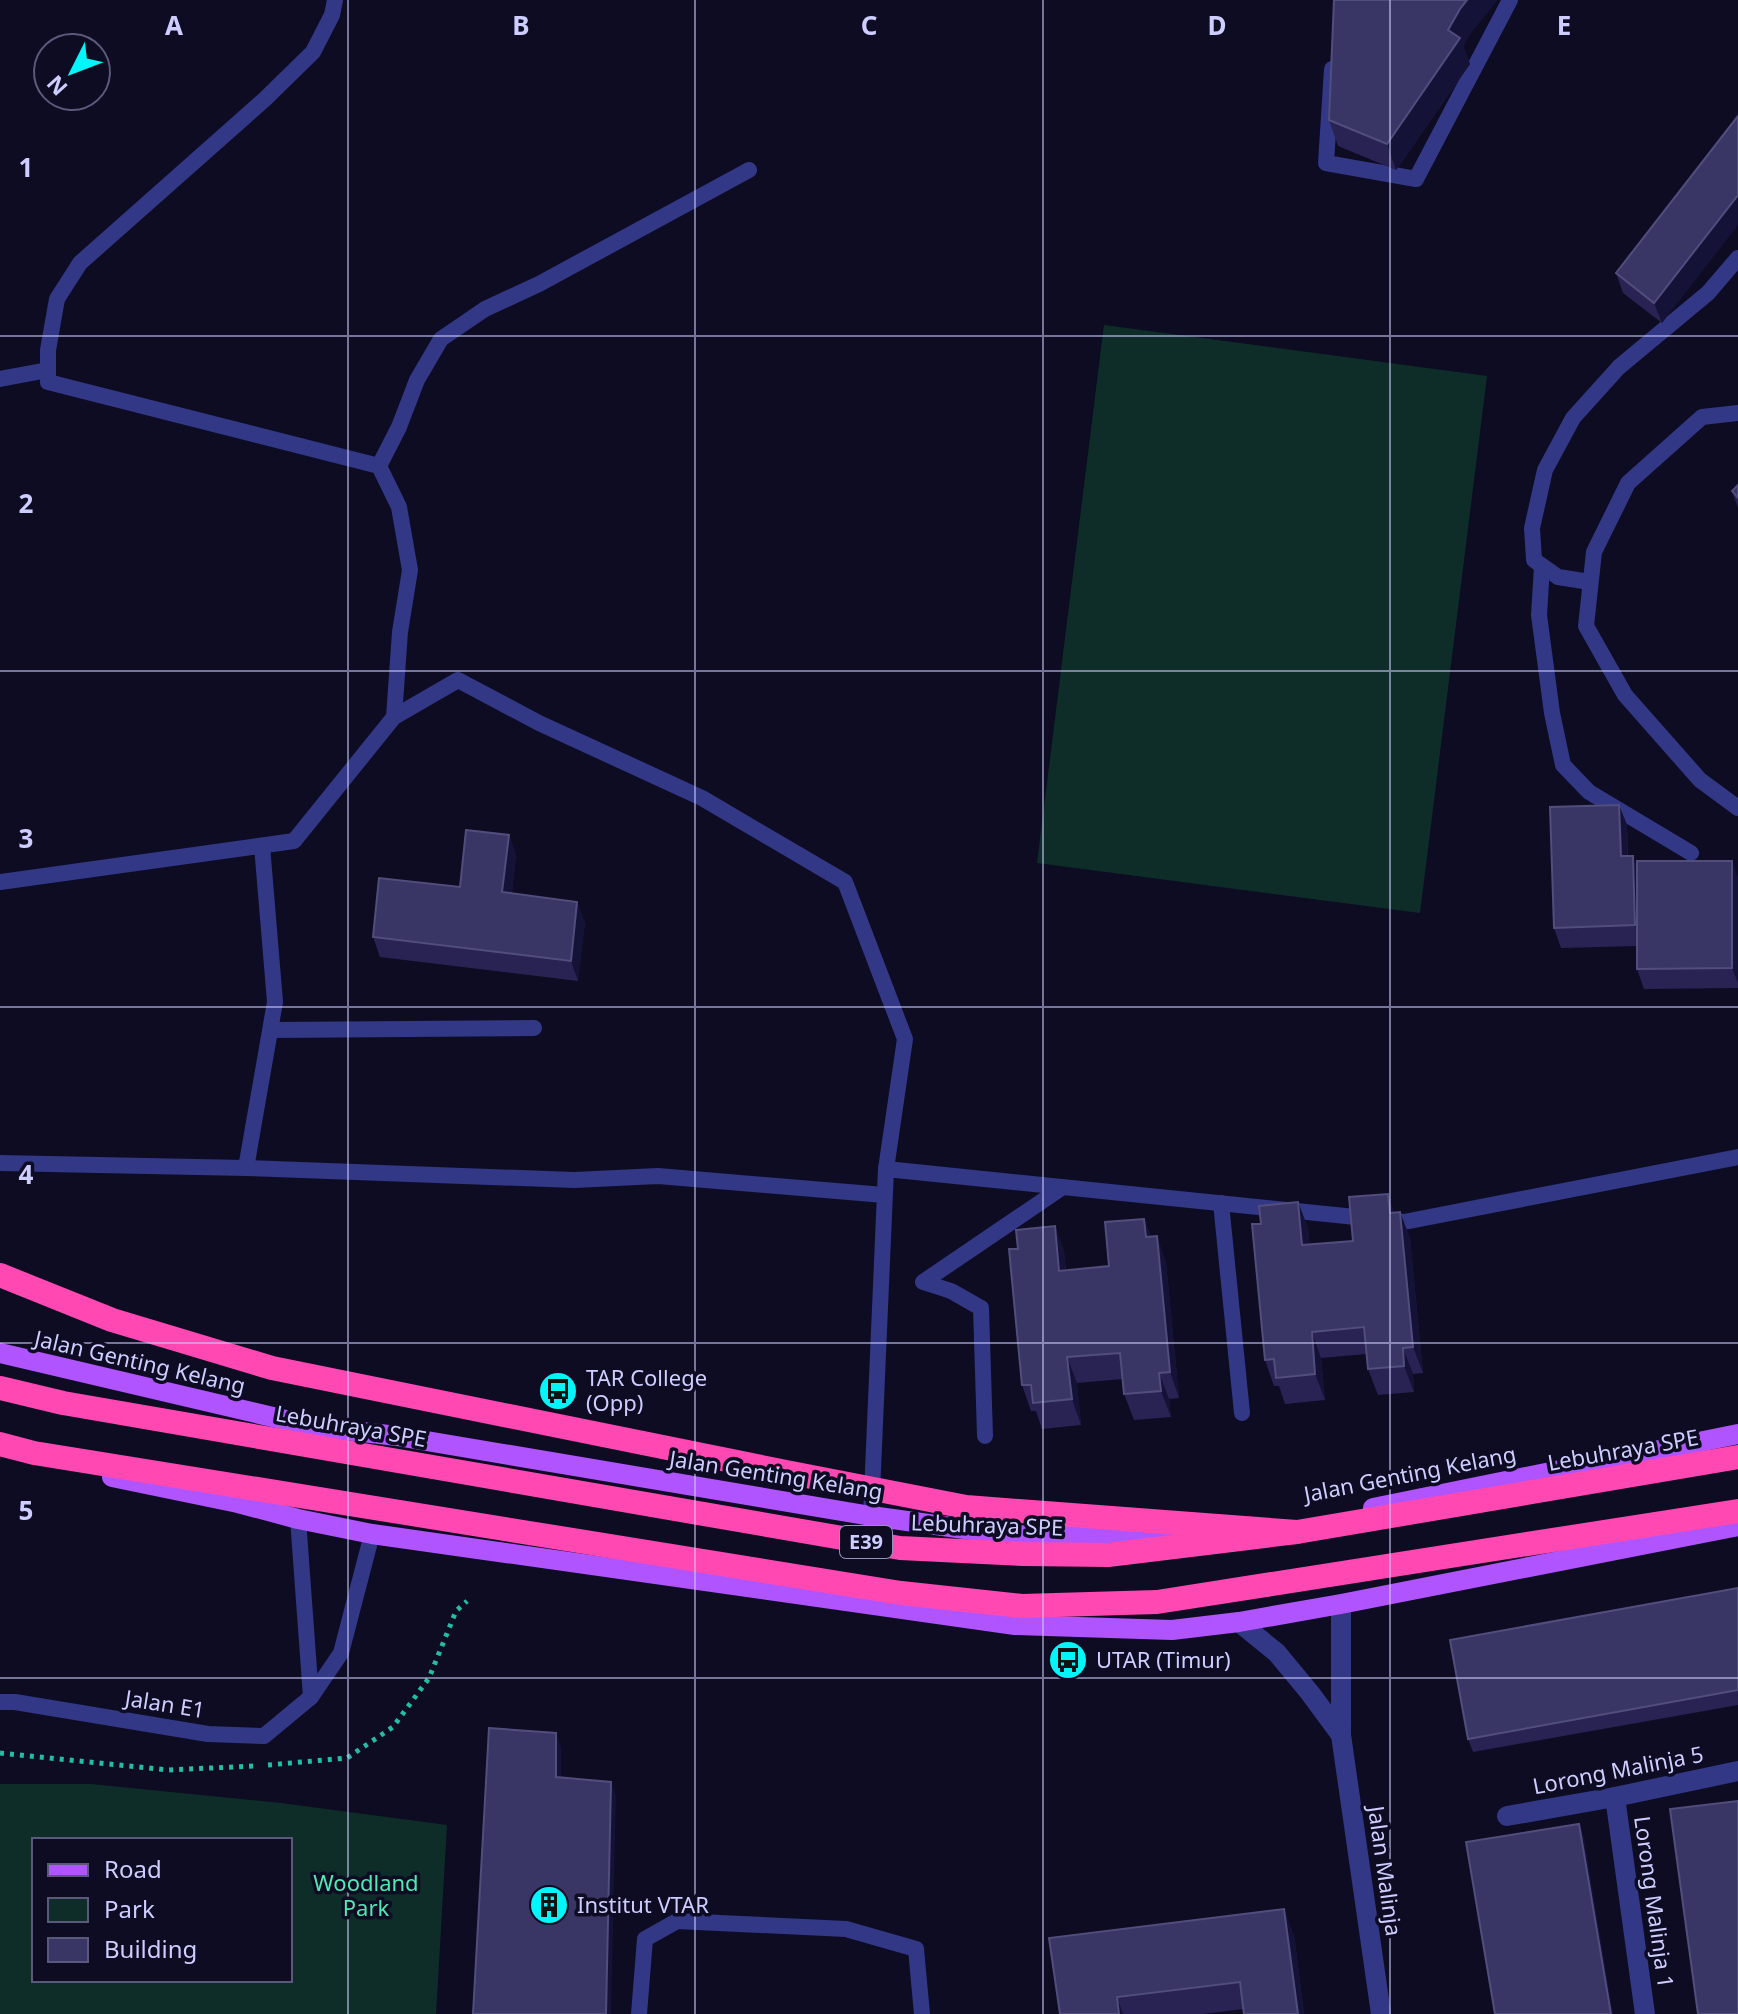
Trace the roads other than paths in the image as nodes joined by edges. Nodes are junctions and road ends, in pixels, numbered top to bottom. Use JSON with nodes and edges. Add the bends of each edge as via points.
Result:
{"nodes":[{"id":1,"x":335,"y":0,"type":"edge"},
{"id":2,"x":1510,"y":0,"type":"edge"},
{"id":3,"x":1332,"y":59,"type":"edge"},
{"id":4,"x":749,"y":170,"type":"dead end"},
{"id":5,"x":1738,"y":258,"type":"edge"},
{"id":6,"x":48,"y":370,"type":"junction"},
{"id":7,"x":0,"y":379,"type":"edge"},
{"id":8,"x":1738,"y":413,"type":"edge"},
{"id":9,"x":379,"y":466,"type":"junction"},
{"id":10,"x":1542,"y":566,"type":"junction"},
{"id":11,"x":1590,"y":582,"type":"junction"},
{"id":12,"x":394,"y":717,"type":"junction"},
{"id":13,"x":1738,"y":808,"type":"edge"},
{"id":14,"x":262,"y":846,"type":"junction"},
{"id":15,"x":1691,"y":853,"type":"dead end"},
{"id":16,"x":0,"y":882,"type":"edge"},
{"id":17,"x":534,"y":1028,"type":"dead end"},
{"id":18,"x":271,"y":1030,"type":"junction"},
{"id":19,"x":1738,"y":1157,"type":"edge"},
{"id":20,"x":0,"y":1163,"type":"edge"},
{"id":21,"x":246,"y":1168,"type":"junction"},
{"id":22,"x":886,"y":1169,"type":"junction"},
{"id":23,"x":1063,"y":1187,"type":"junction"},
{"id":24,"x":884,"y":1195,"type":"junction"},
{"id":25,"x":1221,"y":1203,"type":"junction"},
{"id":26,"x":0,"y":1275,"type":"edge"},
{"id":27,"x":0,"y":1353,"type":"edge"},
{"id":28,"x":0,"y":1388,"type":"edge"},
{"id":29,"x":1242,"y":1413,"type":"dead end"},
{"id":30,"x":1738,"y":1434,"type":"edge"},
{"id":31,"x":985,"y":1436,"type":"dead end"},
{"id":32,"x":0,"y":1444,"type":"edge"},
{"id":33,"x":0,"y":1453,"type":"edge"},
{"id":34,"x":1738,"y":1457,"type":"edge"},
{"id":35,"x":1738,"y":1511,"type":"edge"},
{"id":36,"x":871,"y":1516,"type":"junction"},
{"id":37,"x":298,"y":1519,"type":"junction"},
{"id":38,"x":1738,"y":1526,"type":"edge"},
{"id":39,"x":1297,"y":1532,"type":"junction"},
{"id":40,"x":372,"y":1534,"type":"junction"},
{"id":41,"x":1341,"y":1604,"type":"junction"},
{"id":42,"x":1239,"y":1622,"type":"junction"},
{"id":43,"x":311,"y":1697,"type":"junction"},
{"id":44,"x":0,"y":1702,"type":"edge"},
{"id":45,"x":1341,"y":1735,"type":"junction"},
{"id":46,"x":1738,"y":1771,"type":"edge"},
{"id":47,"x":1615,"y":1797,"type":"junction"},
{"id":48,"x":1507,"y":1816,"type":"dead end"},
{"id":49,"x":639,"y":2014,"type":"edge"},
{"id":50,"x":922,"y":2014,"type":"edge"},
{"id":51,"x":1381,"y":2014,"type":"edge"},
{"id":52,"x":1645,"y":2014,"type":"edge"}],
"edges":[{"from":1,"to":6,"type":"lane","via":[[313,52],[80,263],[57,299]]},
{"from":2,"to":3,"type":"lane","via":[[1416,179],[1326,163]]},
{"from":4,"to":9,"type":"lane","via":[[485,309],[441,339]]},
{"from":5,"to":10,"type":"lane","via":[[1708,293],[1619,367],[1573,418],[1545,470],[1532,528],[1534,560]]},
{"from":6,"to":7,"type":"lane"},
{"from":6,"to":9,"type":"lane","via":[[48,382]]},
{"from":8,"to":11,"type":"lane","via":[[1702,417],[1628,483],[1594,552]]},
{"from":9,"to":12,"type":"lane","via":[[399,507],[410,570]]},
{"from":10,"to":11,"type":"lane","via":[[1558,577]]},
{"from":10,"to":15,"type":"lane","via":[[1539,615],[1563,765],[1589,792]]},
{"from":11,"to":13,"type":"lane","via":[[1586,626],[1625,695],[1700,780]]},
{"from":12,"to":14,"type":"lane","via":[[294,841]]},
{"from":12,"to":22,"type":"lane","via":[[458,680],[702,798],[845,882],[905,1039]]},
{"from":14,"to":16,"type":"lane"},
{"from":14,"to":18,"type":"lane","via":[[275,1002]]},
{"from":17,"to":18,"type":"lane"},
{"from":18,"to":21,"type":"lane"},
{"from":19,"to":25,"type":"lane","via":[[1404,1222]]},
{"from":20,"to":21,"type":"lane"},
{"from":21,"to":24,"type":"lane","via":[[574,1180],[658,1176]]},
{"from":22,"to":23,"type":"lane"},
{"from":22,"to":24,"type":"lane"},
{"from":23,"to":25,"type":"lane"},
{"from":23,"to":31,"type":"lane","via":[[923,1282],[981,1308]]},
{"from":24,"to":36,"type":"lane"},
{"from":25,"to":29,"type":"lane"},
{"from":26,"to":39,"type":"highway","bridge":true,"via":[[112,1320],[272,1368],[801,1475],[966,1507]]},
{"from":27,"to":36,"type":"main road","name":"Jalan Genting Kelang","via":[[311,1426]]},
{"from":28,"to":39,"type":"highway","name":"Lebuhraya SPE","number":"E39","bridge":true,"via":[[900,1548],[1108,1555]]},
{"from":30,"to":36,"type":"main road","name":"Jalan Genting Kelang","via":[[1332,1516],[1133,1537],[1008,1535]]},
{"from":32,"to":35,"type":"highway","number":"E39","via":[[869,1588],[1022,1606],[1157,1602]]},
{"from":33,"to":37,"type":"main road"},
{"from":34,"to":39,"type":"highway","name":"Lebuhraya SPE","number":"E39"},
{"from":37,"to":40,"type":"main road"},
{"from":37,"to":43,"type":"lane"},
{"from":38,"to":41,"type":"main road"},
{"from":40,"to":42,"type":"main road","via":[[1015,1625],[1172,1630]]},
{"from":40,"to":43,"type":"lane","name":"Jalan E1","via":[[341,1653]]},
{"from":41,"to":42,"type":"main road"},
{"from":41,"to":45,"type":"street","name":"Jalan Malinja"},
{"from":42,"to":45,"type":"street","name":"Jalan Malinja","via":[[1277,1653]]},
{"from":43,"to":44,"type":"lane","name":"Jalan E1","via":[[264,1736],[208,1734]]},
{"from":45,"to":51,"type":"street","name":"Jalan Malinja"},
{"from":46,"to":47,"type":"street","name":"Lorong Malinja 5"},
{"from":47,"to":48,"type":"street","name":"Lorong Malinja 5"},
{"from":47,"to":52,"type":"street","name":"Lorong Malinja 1"},
{"from":49,"to":50,"type":"lane","via":[[645,1939],[677,1921],[846,1929],[916,1949]]}]}
